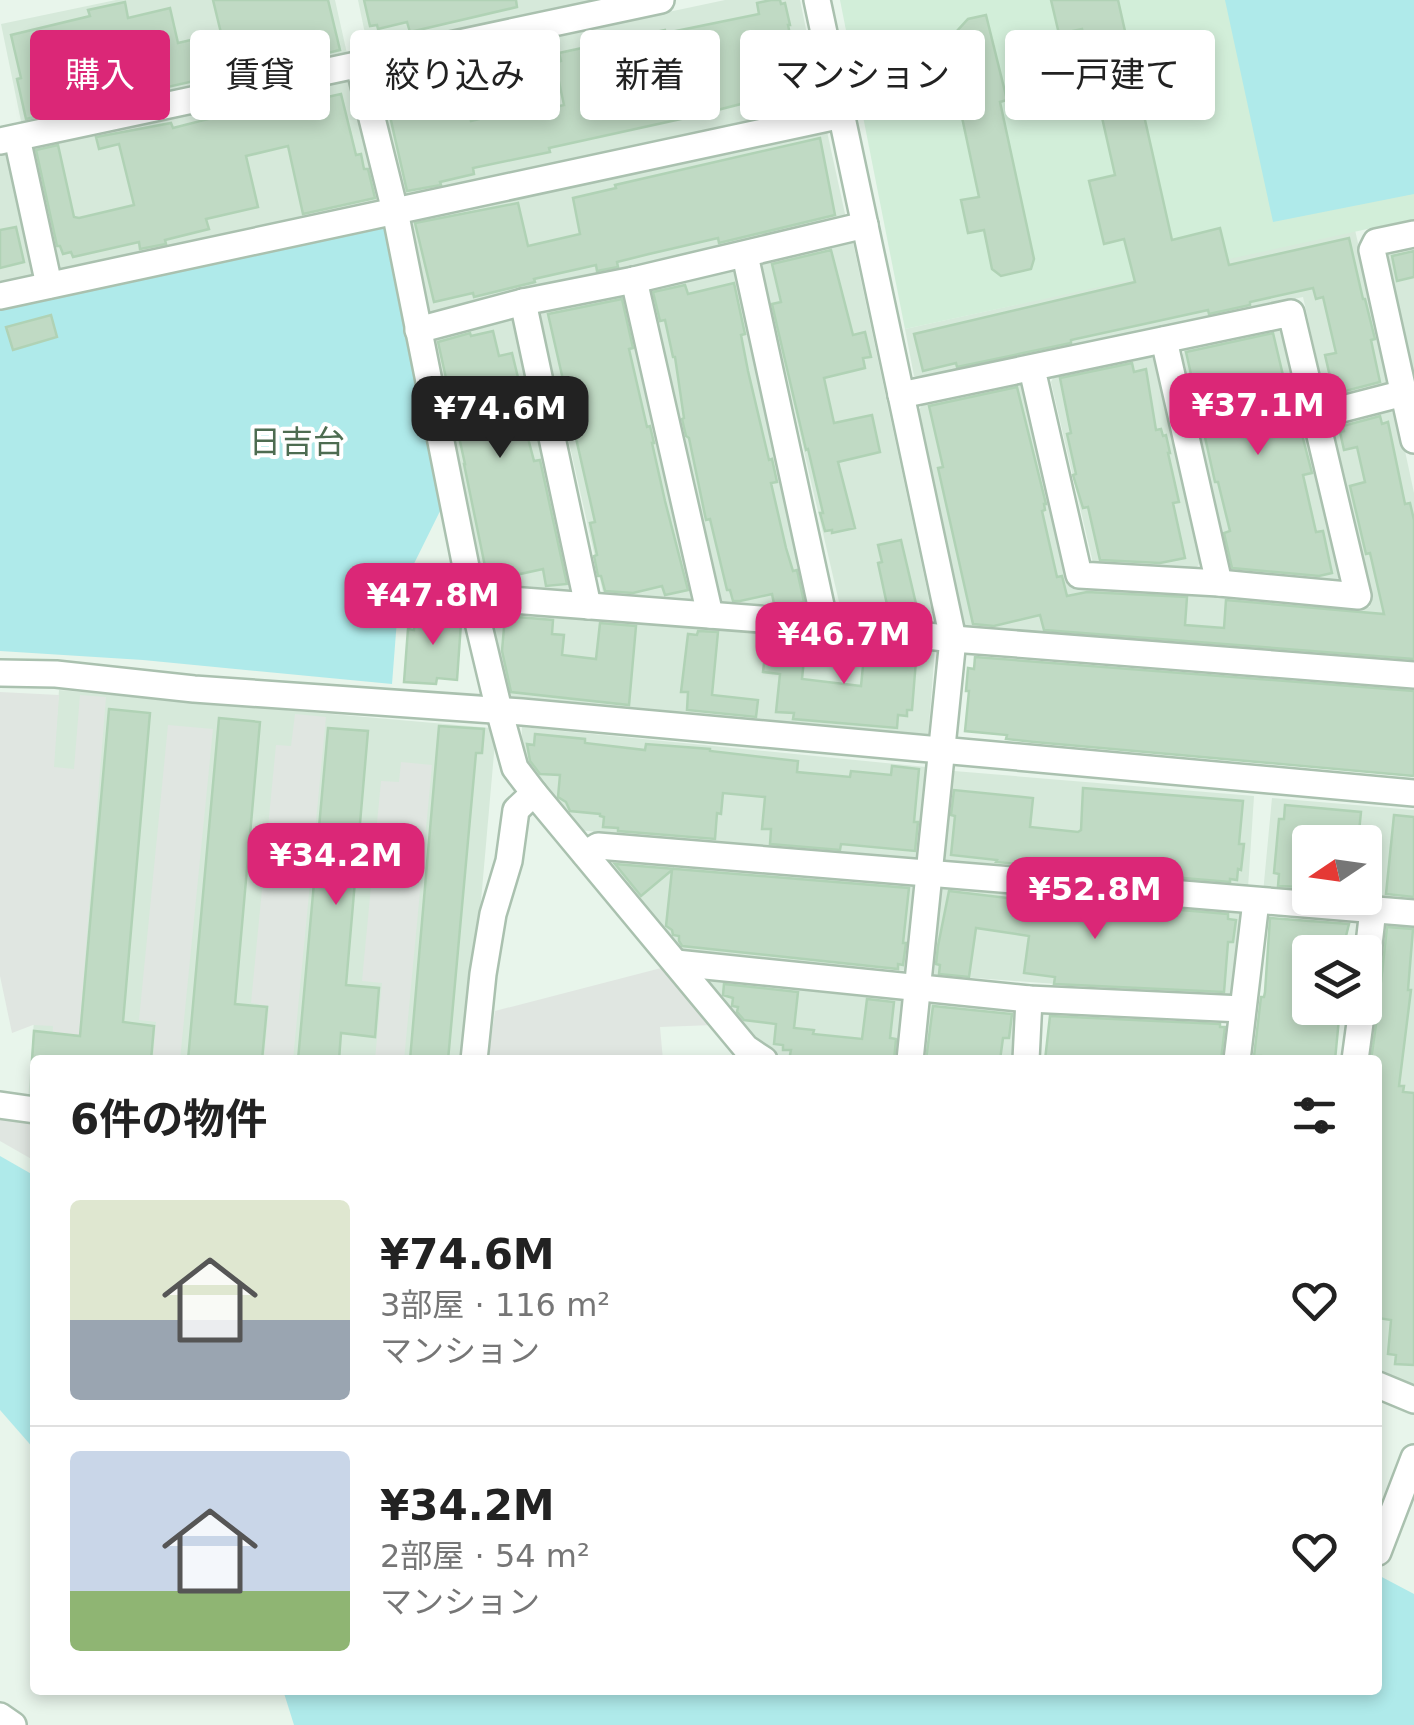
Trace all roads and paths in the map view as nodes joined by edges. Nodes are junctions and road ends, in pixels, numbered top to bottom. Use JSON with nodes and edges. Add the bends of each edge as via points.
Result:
{"nodes":[{"id":1,"x":660,"y":0,"type":"edge"},
{"id":2,"x":817,"y":0,"type":"edge"},
{"id":3,"x":523,"y":30,"type":"edge"},
{"id":4,"x":824,"y":30,"type":"edge"},
{"id":5,"x":350,"y":68,"type":"edge"},
{"id":6,"x":372,"y":120,"type":"edge"},
{"id":7,"x":819,"y":120,"type":"edge"},
{"id":8,"x":843,"y":120,"type":"edge"},
{"id":9,"x":8,"y":139,"type":"edge"},
{"id":10,"x":395,"y":211,"type":"junction"},
{"id":11,"x":865,"y":226,"type":"junction"},
{"id":12,"x":1414,"y":234,"type":"edge"},
{"id":13,"x":745,"y":255,"type":"junction"},
{"id":14,"x":634,"y":280,"type":"junction"},
{"id":15,"x":49,"y":285,"type":"junction"},
{"id":16,"x":0,"y":296,"type":"edge"},
{"id":17,"x":523,"y":302,"type":"junction"},
{"id":18,"x":418,"y":330,"type":"junction"},
{"id":19,"x":1164,"y":340,"type":"junction"},
{"id":20,"x":1032,"y":369,"type":"junction"},
{"id":21,"x":1404,"y":393,"type":"junction"},
{"id":22,"x":901,"y":394,"type":"junction"},
{"id":23,"x":1314,"y":416,"type":"junction"},
{"id":24,"x":1414,"y":440,"type":"edge"},
{"id":25,"x":1219,"y":583,"type":"junction"},
{"id":26,"x":472,"y":597,"type":"junction"},
{"id":27,"x":588,"y":606,"type":"junction"},
{"id":28,"x":710,"y":615,"type":"junction"},
{"id":29,"x":825,"y":624,"type":"junction"},
{"id":30,"x":953,"y":640,"type":"junction"},
{"id":31,"x":0,"y":673,"type":"edge"},
{"id":32,"x":1414,"y":675,"type":"edge"},
{"id":33,"x":499,"y":710,"type":"junction"},
{"id":34,"x":941,"y":750,"type":"junction"},
{"id":35,"x":534,"y":793,"type":"junction"},
{"id":36,"x":1414,"y":793,"type":"edge"},
{"id":37,"x":585,"y":854,"type":"junction"},
{"id":38,"x":928,"y":872,"type":"junction"},
{"id":39,"x":1256,"y":900,"type":"junction"},
{"id":40,"x":1292,"y":903,"type":"edge"},
{"id":41,"x":1382,"y":911,"type":"edge"},
{"id":42,"x":1414,"y":913,"type":"edge"},
{"id":43,"x":676,"y":963,"type":"junction"},
{"id":44,"x":916,"y":987,"type":"junction"},
{"id":45,"x":1029,"y":1000,"type":"junction"},
{"id":46,"x":1242,"y":1009,"type":"junction"},
{"id":47,"x":1360,"y":1025,"type":"edge"},
{"id":48,"x":475,"y":1055,"type":"edge"},
{"id":49,"x":756,"y":1055,"type":"edge"},
{"id":50,"x":910,"y":1055,"type":"edge"},
{"id":51,"x":1026,"y":1055,"type":"edge"},
{"id":52,"x":1237,"y":1055,"type":"edge"},
{"id":53,"x":1357,"y":1055,"type":"edge"},
{"id":54,"x":0,"y":1105,"type":"edge"},
{"id":55,"x":30,"y":1109,"type":"edge"},
{"id":56,"x":1382,"y":1386,"type":"edge"},
{"id":57,"x":1414,"y":1400,"type":"edge"},
{"id":58,"x":1414,"y":1458,"type":"edge"},
{"id":59,"x":1382,"y":1542,"type":"edge"},
{"id":60,"x":0,"y":1716,"type":"edge"},
{"id":61,"x":13,"y":1725,"type":"edge"}],
"edges":[{"from":1,"to":3,"type":"street"},
{"from":2,"to":4,"type":"street"},
{"from":5,"to":9,"type":"street"},
{"from":6,"to":10,"type":"street"},
{"from":7,"to":10,"type":"street"},
{"from":8,"to":11,"type":"street"},
{"from":9,"to":15,"type":"street"},
{"from":10,"to":15,"type":"street"},
{"from":10,"to":18,"type":"street"},
{"from":11,"to":13,"type":"street"},
{"from":11,"to":22,"type":"street"},
{"from":12,"to":21,"type":"street","via":[[1376,242],[1372,250]]},
{"from":13,"to":14,"type":"street"},
{"from":13,"to":29,"type":"street"},
{"from":14,"to":17,"type":"street"},
{"from":14,"to":28,"type":"street"},
{"from":15,"to":16,"type":"street"},
{"from":17,"to":18,"type":"street"},
{"from":17,"to":27,"type":"street"},
{"from":18,"to":26,"type":"street"},
{"from":19,"to":20,"type":"street"},
{"from":19,"to":23,"type":"street","via":[[1292,313]]},
{"from":19,"to":25,"type":"street"},
{"from":20,"to":22,"type":"street"},
{"from":20,"to":25,"type":"street","via":[[1079,576]]},
{"from":21,"to":23,"type":"street"},
{"from":21,"to":24,"type":"street"},
{"from":22,"to":30,"type":"street"},
{"from":23,"to":25,"type":"street","via":[[1358,596]]},
{"from":26,"to":27,"type":"street"},
{"from":26,"to":33,"type":"street"},
{"from":27,"to":28,"type":"street"},
{"from":28,"to":29,"type":"street"},
{"from":29,"to":30,"type":"street"},
{"from":30,"to":32,"type":"street"},
{"from":30,"to":34,"type":"street"},
{"from":31,"to":33,"type":"street"},
{"from":33,"to":34,"type":"street"},
{"from":33,"to":35,"type":"street","via":[[512,759]]},
{"from":34,"to":36,"type":"street"},
{"from":34,"to":38,"type":"street"},
{"from":35,"to":37,"type":"street"},
{"from":35,"to":48,"type":"street","via":[[516,810],[493,914]]},
{"from":37,"to":38,"type":"street","via":[[598,846]]},
{"from":37,"to":43,"type":"street"},
{"from":38,"to":39,"type":"street"},
{"from":38,"to":44,"type":"street"},
{"from":39,"to":40,"type":"street"},
{"from":39,"to":46,"type":"street"},
{"from":41,"to":42,"type":"street"},
{"from":43,"to":44,"type":"street"},
{"from":43,"to":49,"type":"street"},
{"from":44,"to":45,"type":"street"},
{"from":44,"to":50,"type":"street"},
{"from":45,"to":46,"type":"street"},
{"from":45,"to":51,"type":"street"},
{"from":46,"to":52,"type":"street"},
{"from":47,"to":53,"type":"street"},
{"from":54,"to":55,"type":"street"},
{"from":56,"to":57,"type":"street"},
{"from":58,"to":59,"type":"street"},
{"from":60,"to":61,"type":"street"}]}
